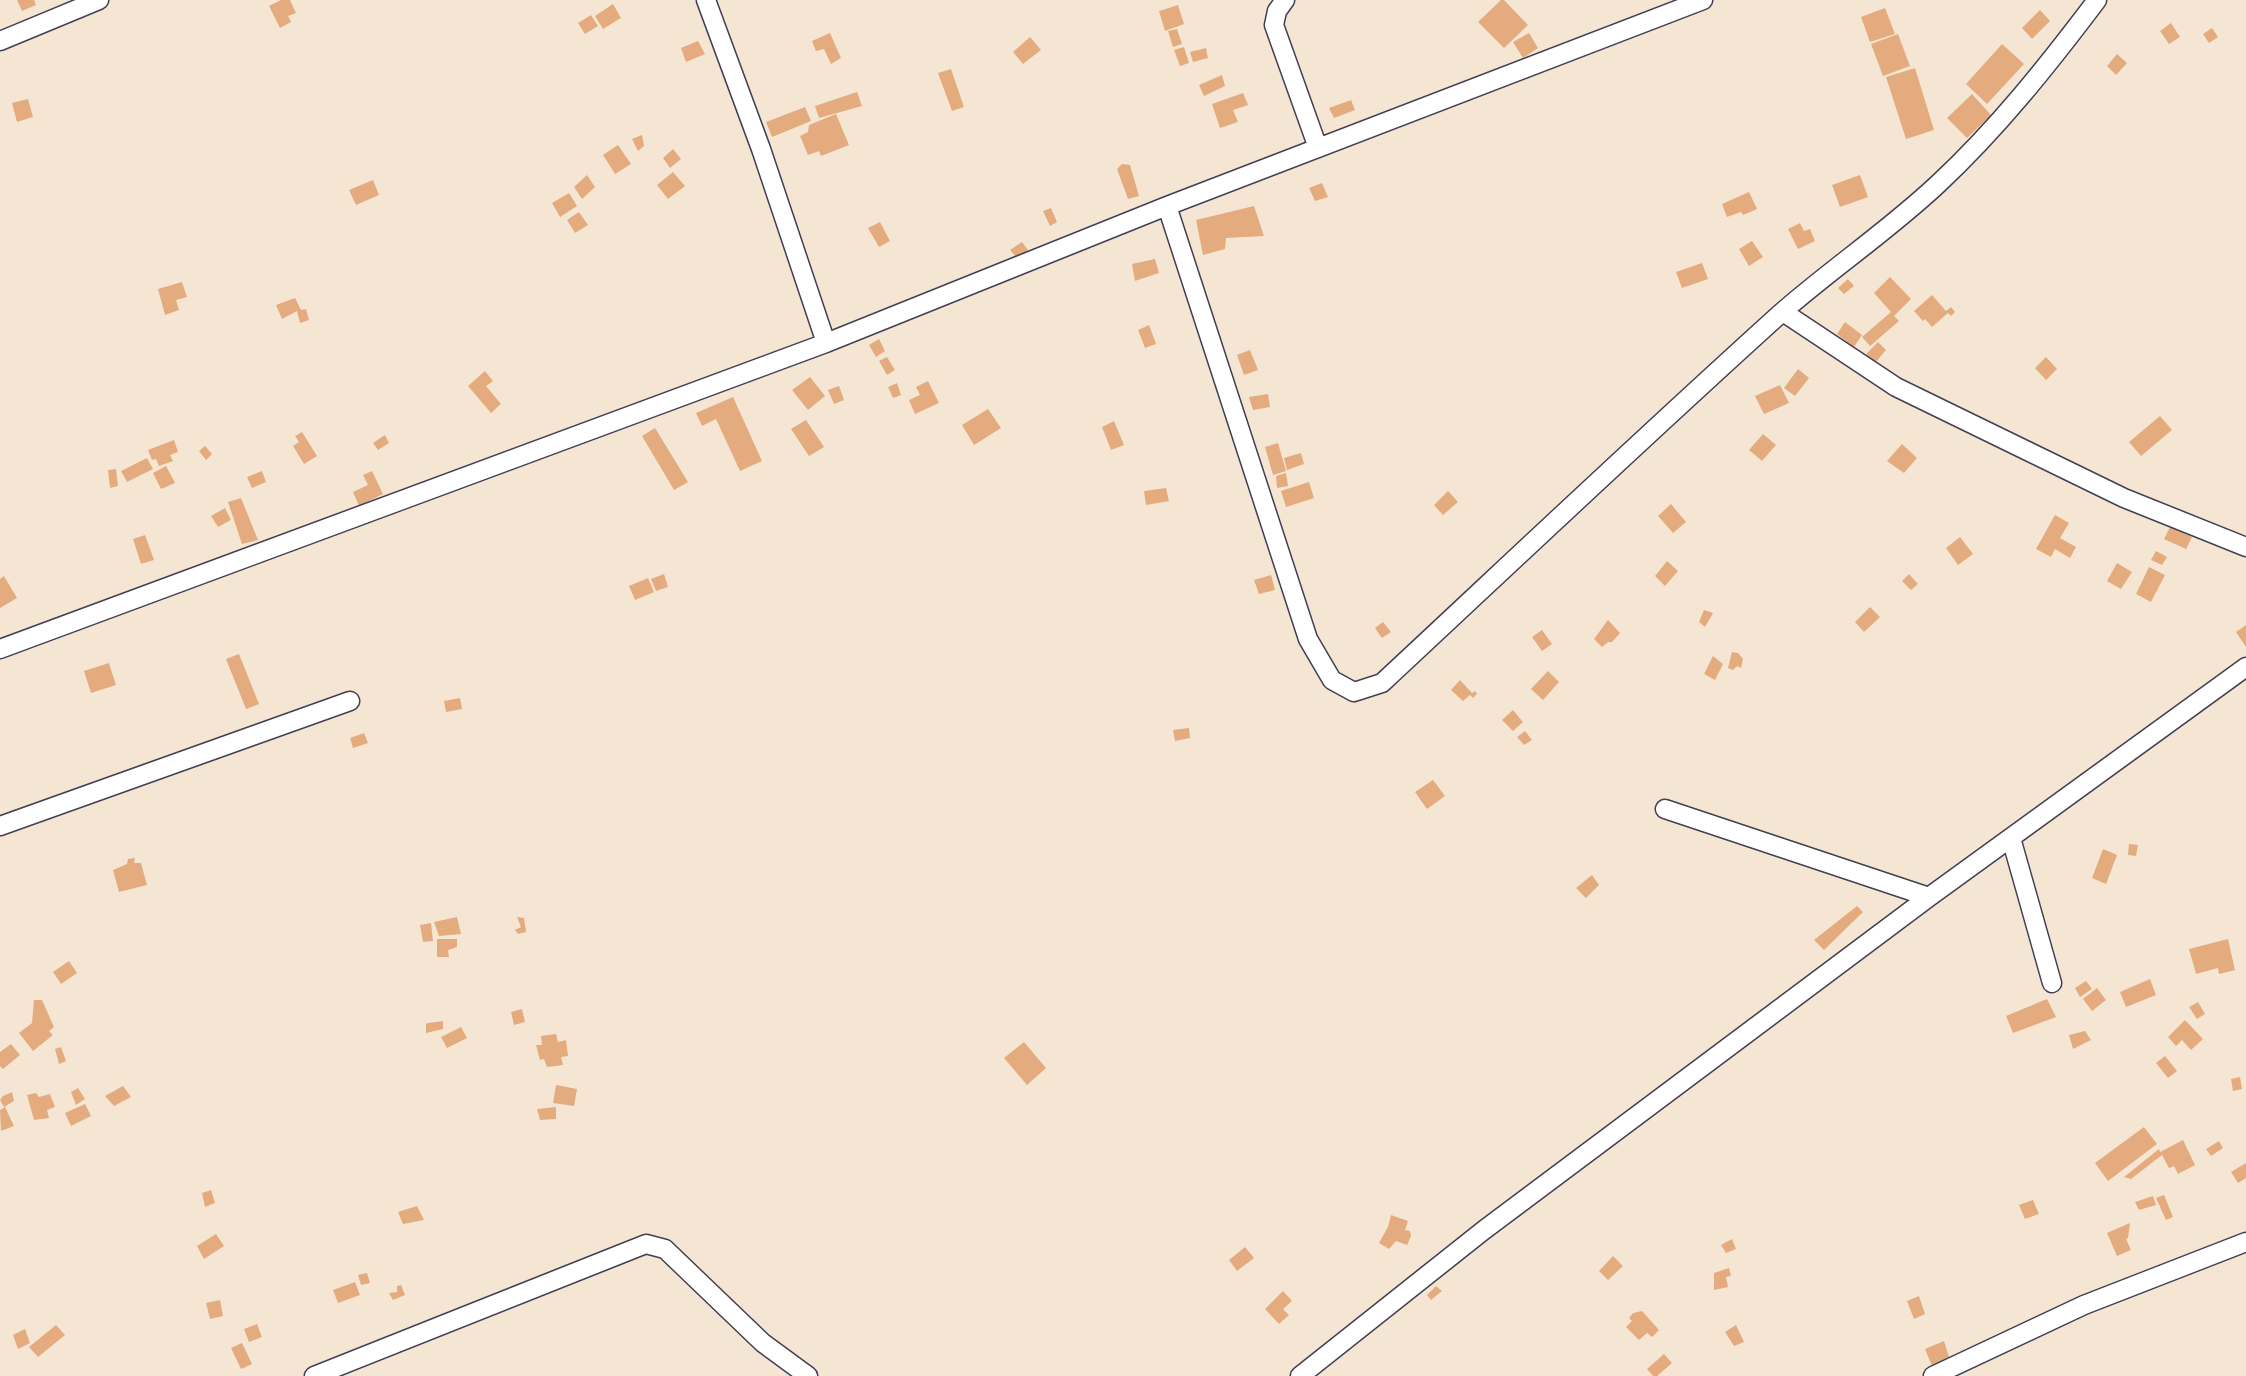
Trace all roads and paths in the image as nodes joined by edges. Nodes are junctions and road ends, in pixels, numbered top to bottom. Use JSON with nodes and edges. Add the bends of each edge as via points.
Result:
{"nodes":[{"id":1,"x":99,"y":0,"type":"edge"},
{"id":2,"x":706,"y":0,"type":"edge"},
{"id":3,"x":1285,"y":0,"type":"edge"},
{"id":4,"x":1703,"y":0,"type":"edge"},
{"id":5,"x":2097,"y":0,"type":"edge"},
{"id":6,"x":0,"y":41,"type":"edge"},
{"id":7,"x":1318,"y":147,"type":"junction"},
{"id":8,"x":1167,"y":206,"type":"junction"},
{"id":9,"x":1783,"y":312,"type":"junction"},
{"id":10,"x":826,"y":343,"type":"junction"},
{"id":11,"x":2246,"y":548,"type":"edge"},
{"id":12,"x":0,"y":649,"type":"edge"},
{"id":13,"x":2246,"y":667,"type":"edge"},
{"id":14,"x":350,"y":701,"type":"dead end"},
{"id":15,"x":1665,"y":809,"type":"dead end"},
{"id":16,"x":0,"y":826,"type":"edge"},
{"id":17,"x":2011,"y":838,"type":"junction"},
{"id":18,"x":1929,"y":897,"type":"junction"},
{"id":19,"x":2052,"y":983,"type":"dead end"},
{"id":20,"x":2246,"y":1242,"type":"edge"},
{"id":21,"x":314,"y":1376,"type":"edge"},
{"id":22,"x":808,"y":1376,"type":"edge"},
{"id":23,"x":1300,"y":1376,"type":"edge"},
{"id":24,"x":1933,"y":1376,"type":"edge"}],
"edges":[{"from":1,"to":6,"type":"street"},
{"from":2,"to":10,"type":"street"},
{"from":3,"to":7,"type":"street","via":[[1274,25]]},
{"from":4,"to":7,"type":"street"},
{"from":5,"to":9,"type":"street","via":[[1997,124],[1937,185]]},
{"from":7,"to":8,"type":"street"},
{"from":8,"to":9,"type":"street","via":[[1308,639],[1332,680],[1354,692],[1382,683]]},
{"from":8,"to":10,"type":"street"},
{"from":9,"to":11,"type":"street","via":[[1896,387],[2124,498]]},
{"from":10,"to":12,"type":"street"},
{"from":13,"to":17,"type":"street"},
{"from":14,"to":16,"type":"street"},
{"from":15,"to":18,"type":"street"},
{"from":17,"to":18,"type":"street"},
{"from":17,"to":19,"type":"street"},
{"from":18,"to":23,"type":"street","via":[[1484,1230]]},
{"from":20,"to":24,"type":"street","via":[[2084,1305]]},
{"from":21,"to":22,"type":"street","via":[[646,1244],[665,1249],[763,1343]]}]}
